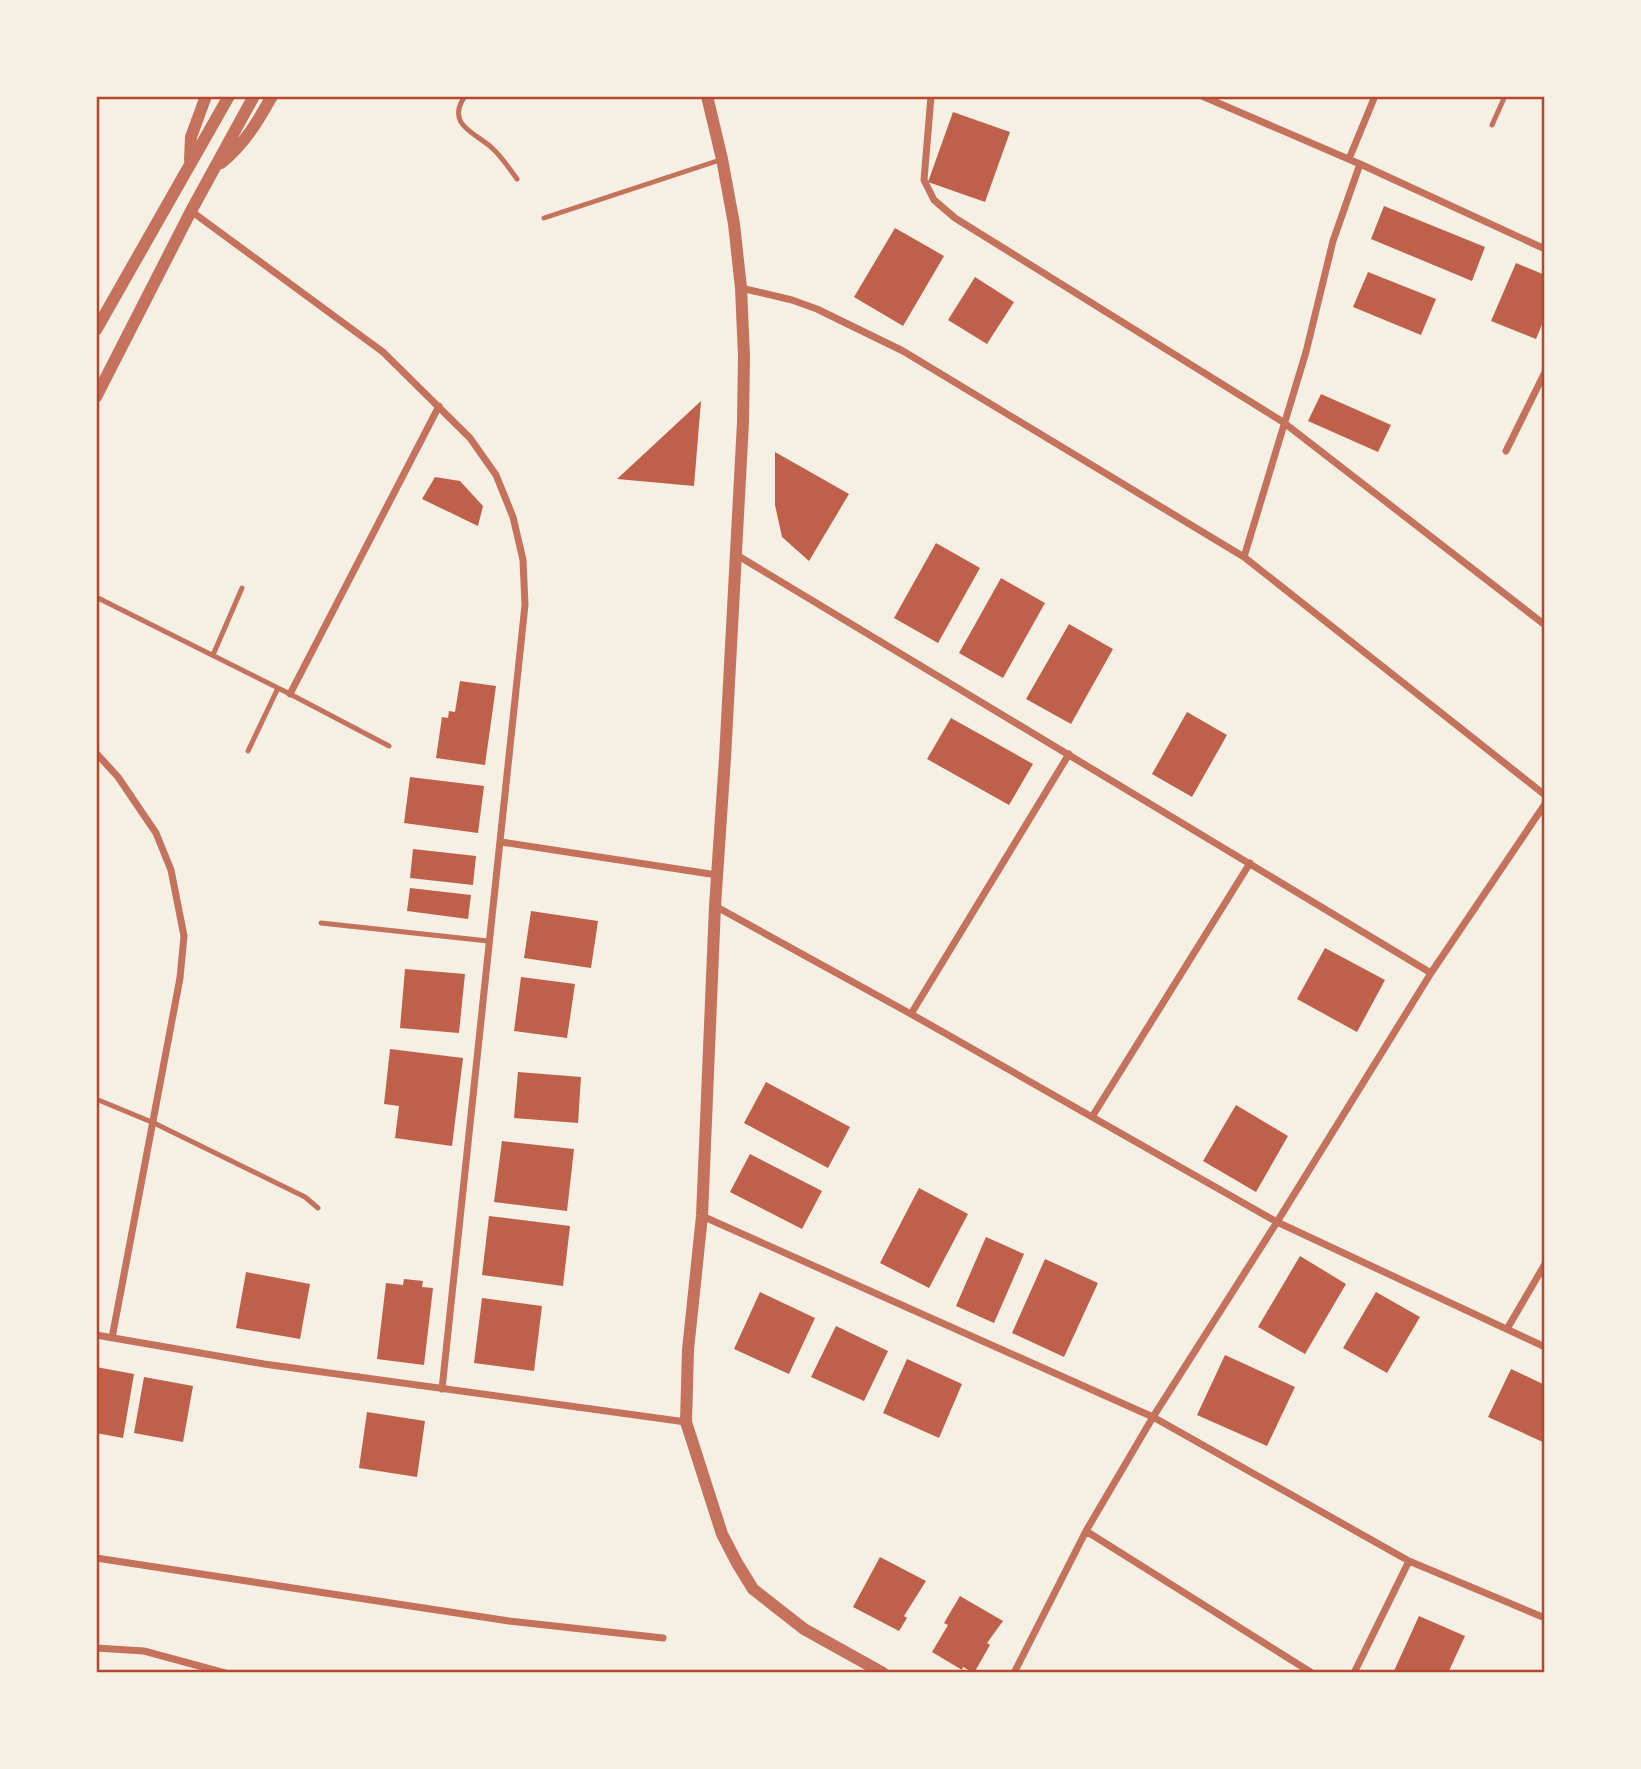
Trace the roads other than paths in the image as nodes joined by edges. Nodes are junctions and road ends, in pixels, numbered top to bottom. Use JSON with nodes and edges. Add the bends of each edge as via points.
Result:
{"nodes":[{"id":1,"x":206,"y":96,"type":"edge"},
{"id":2,"x":229,"y":96,"type":"edge"},
{"id":3,"x":254,"y":96,"type":"edge"},
{"id":4,"x":272,"y":96,"type":"edge"},
{"id":5,"x":465,"y":96,"type":"edge"},
{"id":6,"x":707,"y":96,"type":"edge"},
{"id":7,"x":931,"y":96,"type":"edge"},
{"id":8,"x":1202,"y":96,"type":"edge"},
{"id":9,"x":1375,"y":96,"type":"edge"},
{"id":10,"x":1505,"y":96,"type":"edge"},
{"id":11,"x":1493,"y":125,"type":"dead end"},
{"id":12,"x":722,"y":159,"type":"junction"},
{"id":13,"x":1349,"y":159,"type":"junction"},
{"id":14,"x":190,"y":164,"type":"junction"},
{"id":15,"x":1360,"y":164,"type":"junction"},
{"id":16,"x":215,"y":167,"type":"junction"},
{"id":17,"x":517,"y":179,"type":"dead end"},
{"id":18,"x":191,"y":211,"type":"junction"},
{"id":19,"x":544,"y":218,"type":"dead end"},
{"id":20,"x":1545,"y":249,"type":"edge"},
{"id":21,"x":741,"y":288,"type":"junction"},
{"id":22,"x":96,"y":330,"type":"edge"},
{"id":23,"x":1545,"y":372,"type":"edge"},
{"id":24,"x":96,"y":397,"type":"edge"},
{"id":25,"x":439,"y":406,"type":"junction"},
{"id":26,"x":1283,"y":422,"type":"junction"},
{"id":27,"x":1506,"y":451,"type":"dead end"},
{"id":28,"x":735,"y":554,"type":"junction"},
{"id":29,"x":1244,"y":556,"type":"junction"},
{"id":30,"x":242,"y":588,"type":"dead end"},
{"id":31,"x":96,"y":597,"type":"edge"},
{"id":32,"x":1545,"y":625,"type":"edge"},
{"id":33,"x":213,"y":655,"type":"junction"},
{"id":34,"x":278,"y":688,"type":"junction"},
{"id":35,"x":290,"y":694,"type":"junction"},
{"id":36,"x":389,"y":746,"type":"dead end"},
{"id":37,"x":248,"y":751,"type":"dead end"},
{"id":38,"x":96,"y":753,"type":"edge"},
{"id":39,"x":1069,"y":754,"type":"junction"},
{"id":40,"x":1545,"y":795,"type":"edge"},
{"id":41,"x":1545,"y":804,"type":"edge"},
{"id":42,"x":501,"y":842,"type":"junction"},
{"id":43,"x":1250,"y":863,"type":"junction"},
{"id":44,"x":717,"y":875,"type":"junction"},
{"id":45,"x":715,"y":906,"type":"junction"},
{"id":46,"x":321,"y":923,"type":"dead end"},
{"id":47,"x":488,"y":942,"type":"junction"},
{"id":48,"x":1431,"y":973,"type":"junction"},
{"id":49,"x":912,"y":1013,"type":"junction"},
{"id":50,"x":96,"y":1099,"type":"edge"},
{"id":51,"x":1092,"y":1117,"type":"junction"},
{"id":52,"x":154,"y":1123,"type":"junction"},
{"id":53,"x":318,"y":1208,"type":"dead end"},
{"id":54,"x":702,"y":1216,"type":"junction"},
{"id":55,"x":1277,"y":1222,"type":"junction"},
{"id":56,"x":1545,"y":1264,"type":"edge"},
{"id":57,"x":1507,"y":1329,"type":"junction"},
{"id":58,"x":96,"y":1335,"type":"edge"},
{"id":59,"x":112,"y":1338,"type":"junction"},
{"id":60,"x":1545,"y":1347,"type":"edge"},
{"id":61,"x":442,"y":1389,"type":"junction"},
{"id":62,"x":1153,"y":1417,"type":"junction"},
{"id":63,"x":686,"y":1422,"type":"junction"},
{"id":64,"x":1086,"y":1531,"type":"junction"},
{"id":65,"x":96,"y":1558,"type":"edge"},
{"id":66,"x":1409,"y":1561,"type":"junction"},
{"id":67,"x":1545,"y":1618,"type":"edge"},
{"id":68,"x":663,"y":1639,"type":"dead end"},
{"id":69,"x":96,"y":1648,"type":"edge"},
{"id":70,"x":225,"y":1673,"type":"edge"},
{"id":71,"x":883,"y":1673,"type":"edge"},
{"id":72,"x":1014,"y":1673,"type":"edge"},
{"id":73,"x":1312,"y":1673,"type":"edge"},
{"id":74,"x":1354,"y":1673,"type":"edge"}],
"edges":[{"from":1,"to":14,"type":"street","via":[[191,137]]},
{"from":2,"to":14,"type":"street"},
{"from":3,"to":16,"type":"street"},
{"from":4,"to":16,"type":"street","via":[[248,136]]},
{"from":5,"to":17,"type":"lane","via":[[459,105],[463,127],[499,154]]},
{"from":6,"to":12,"type":"street"},
{"from":7,"to":26,"type":"street","via":[[924,180],[934,200],[955,218]]},
{"from":8,"to":13,"type":"street"},
{"from":9,"to":13,"type":"street"},
{"from":10,"to":11,"type":"lane"},
{"from":12,"to":19,"type":"lane"},
{"from":12,"to":21,"type":"street"},
{"from":13,"to":15,"type":"street"},
{"from":14,"to":22,"type":"street"},
{"from":15,"to":20,"type":"street"},
{"from":15,"to":26,"type":"street","via":[[1333,241],[1306,352]]},
{"from":16,"to":18,"type":"street"},
{"from":18,"to":24,"type":"street"},
{"from":18,"to":25,"type":"street","via":[[383,352]]},
{"from":21,"to":28,"type":"street","via":[[743,408]]},
{"from":21,"to":29,"type":"street","via":[[817,309],[903,351]]},
{"from":23,"to":27,"type":"street"},
{"from":25,"to":35,"type":"street"},
{"from":25,"to":42,"type":"street","via":[[470,438],[496,475],[523,560],[525,605]]},
{"from":26,"to":29,"type":"street"},
{"from":26,"to":32,"type":"street"},
{"from":28,"to":39,"type":"street"},
{"from":28,"to":44,"type":"street"},
{"from":29,"to":40,"type":"street"},
{"from":30,"to":33,"type":"lane"},
{"from":31,"to":33,"type":"lane"},
{"from":33,"to":34,"type":"lane"},
{"from":34,"to":35,"type":"lane"},
{"from":34,"to":37,"type":"lane"},
{"from":35,"to":36,"type":"lane"},
{"from":38,"to":52,"type":"street","via":[[156,833],[170,870],[184,936]]},
{"from":39,"to":43,"type":"street"},
{"from":39,"to":49,"type":"street"},
{"from":41,"to":48,"type":"street"},
{"from":42,"to":44,"type":"street"},
{"from":42,"to":47,"type":"street"},
{"from":43,"to":48,"type":"street"},
{"from":43,"to":51,"type":"street"},
{"from":44,"to":45,"type":"street"},
{"from":45,"to":49,"type":"street"},
{"from":45,"to":54,"type":"street"},
{"from":46,"to":47,"type":"lane"},
{"from":47,"to":61,"type":"street"},
{"from":48,"to":55,"type":"street"},
{"from":49,"to":51,"type":"street"},
{"from":50,"to":52,"type":"lane"},
{"from":51,"to":55,"type":"street"},
{"from":52,"to":53,"type":"lane","via":[[305,1197]]},
{"from":52,"to":59,"type":"street"},
{"from":54,"to":62,"type":"street"},
{"from":54,"to":63,"type":"street","via":[[688,1350]]},
{"from":55,"to":57,"type":"street"},
{"from":55,"to":62,"type":"street"},
{"from":56,"to":57,"type":"street"},
{"from":57,"to":60,"type":"street"},
{"from":58,"to":59,"type":"street"},
{"from":59,"to":61,"type":"street"},
{"from":61,"to":63,"type":"street"},
{"from":62,"to":64,"type":"street"},
{"from":62,"to":66,"type":"street"},
{"from":63,"to":71,"type":"street","via":[[722,1534],[754,1588],[804,1629]]},
{"from":64,"to":72,"type":"street"},
{"from":64,"to":73,"type":"street"},
{"from":65,"to":68,"type":"street","via":[[509,1621]]},
{"from":66,"to":67,"type":"street"},
{"from":66,"to":74,"type":"street"},
{"from":69,"to":70,"type":"street","via":[[144,1651]]}]}
